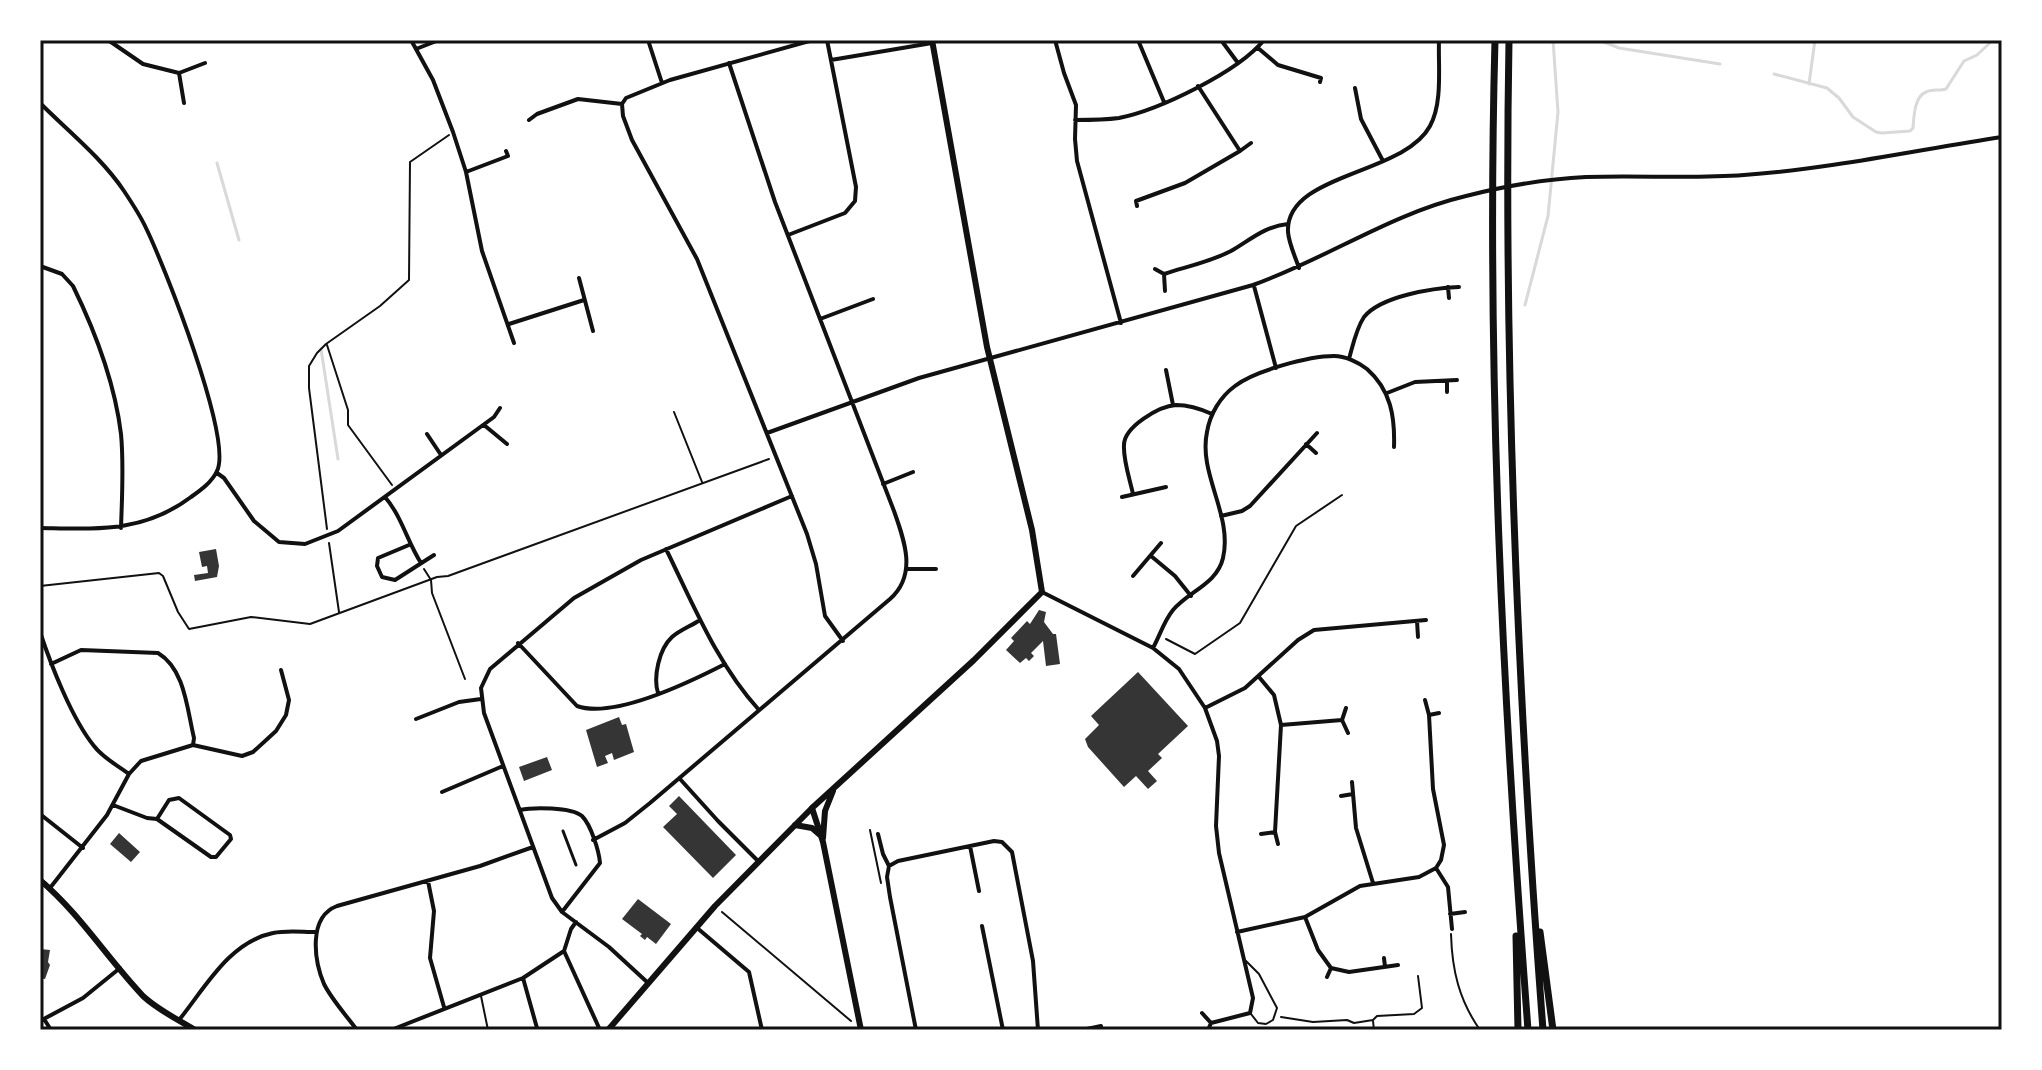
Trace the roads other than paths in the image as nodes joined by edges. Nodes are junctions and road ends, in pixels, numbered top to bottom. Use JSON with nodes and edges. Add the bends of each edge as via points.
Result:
{"nodes":[{"id":1,"x":108,"y":40,"type":"edge"},
{"id":2,"x":411,"y":40,"type":"edge"},
{"id":3,"x":439,"y":40,"type":"edge"},
{"id":4,"x":648,"y":40,"type":"edge"},
{"id":5,"x":813,"y":40,"type":"edge"},
{"id":6,"x":827,"y":40,"type":"edge"},
{"id":7,"x":1055,"y":40,"type":"edge"},
{"id":8,"x":1138,"y":40,"type":"edge"},
{"id":9,"x":1221,"y":40,"type":"edge"},
{"id":10,"x":1264,"y":40,"type":"edge"},
{"id":11,"x":1439,"y":40,"type":"edge"},
{"id":12,"x":1495,"y":40,"type":"edge"},
{"id":13,"x":1509,"y":40,"type":"edge"},
{"id":14,"x":932,"y":42,"type":"edge"},
{"id":15,"x":1258,"y":48,"type":"junction"},
{"id":16,"x":416,"y":49,"type":"junction"},
{"id":17,"x":831,"y":60,"type":"junction"},
{"id":18,"x":205,"y":63,"type":"dead end"},
{"id":19,"x":729,"y":63,"type":"junction"},
{"id":20,"x":1238,"y":63,"type":"junction"},
{"id":21,"x":179,"y":73,"type":"junction"},
{"id":22,"x":1320,"y":82,"type":"dead end"},
{"id":23,"x":662,"y":83,"type":"junction"},
{"id":24,"x":1198,"y":86,"type":"junction"},
{"id":25,"x":1355,"y":88,"type":"dead end"},
{"id":26,"x":1164,"y":102,"type":"junction"},
{"id":27,"x":40,"y":103,"type":"edge"},
{"id":28,"x":184,"y":103,"type":"dead end"},
{"id":29,"x":622,"y":104,"type":"junction"},
{"id":30,"x":529,"y":120,"type":"dead end"},
{"id":31,"x":1075,"y":120,"type":"junction"},
{"id":32,"x":2002,"y":137,"type":"edge"},
{"id":33,"x":1251,"y":143,"type":"dead end"},
{"id":34,"x":1240,"y":151,"type":"junction"},
{"id":35,"x":508,"y":156,"type":"dead end"},
{"id":36,"x":1383,"y":161,"type":"junction"},
{"id":37,"x":466,"y":172,"type":"junction"},
{"id":38,"x":1137,"y":206,"type":"dead end"},
{"id":39,"x":1288,"y":224,"type":"junction"},
{"id":40,"x":788,"y":235,"type":"junction"},
{"id":41,"x":40,"y":266,"type":"edge"},
{"id":42,"x":1299,"y":268,"type":"junction"},
{"id":43,"x":1155,"y":269,"type":"dead end"},
{"id":44,"x":1164,"y":274,"type":"junction"},
{"id":45,"x":579,"y":278,"type":"dead end"},
{"id":46,"x":1253,"y":285,"type":"junction"},
{"id":47,"x":1448,"y":287,"type":"junction"},
{"id":48,"x":1459,"y":287,"type":"dead end"},
{"id":49,"x":1165,"y":291,"type":"dead end"},
{"id":50,"x":1449,"y":298,"type":"dead end"},
{"id":51,"x":873,"y":299,"type":"dead end"},
{"id":52,"x":584,"y":300,"type":"junction"},
{"id":53,"x":820,"y":319,"type":"junction"},
{"id":54,"x":1121,"y":323,"type":"junction"},
{"id":55,"x":509,"y":324,"type":"junction"},
{"id":56,"x":593,"y":331,"type":"dead end"},
{"id":57,"x":514,"y":343,"type":"dead end"},
{"id":58,"x":990,"y":358,"type":"junction"},
{"id":59,"x":1349,"y":359,"type":"junction"},
{"id":60,"x":1276,"y":368,"type":"junction"},
{"id":61,"x":1166,"y":370,"type":"dead end"},
{"id":62,"x":1457,"y":380,"type":"dead end"},
{"id":63,"x":1447,"y":381,"type":"junction"},
{"id":64,"x":1447,"y":392,"type":"dead end"},
{"id":65,"x":1387,"y":393,"type":"junction"},
{"id":66,"x":852,"y":401,"type":"junction"},
{"id":67,"x":1173,"y":405,"type":"junction"},
{"id":68,"x":500,"y":408,"type":"dead end"},
{"id":69,"x":1212,"y":414,"type":"junction"},
{"id":70,"x":483,"y":425,"type":"junction"},
{"id":71,"x":1395,"y":426,"type":"junction"},
{"id":72,"x":1403,"y":426,"type":"dead end"},
{"id":73,"x":767,"y":433,"type":"junction"},
{"id":74,"x":1317,"y":433,"type":"dead end"},
{"id":75,"x":427,"y":434,"type":"dead end"},
{"id":76,"x":507,"y":444,"type":"dead end"},
{"id":77,"x":1306,"y":444,"type":"junction"},
{"id":78,"x":1394,"y":447,"type":"dead end"},
{"id":79,"x":1316,"y":453,"type":"dead end"},
{"id":80,"x":442,"y":456,"type":"junction"},
{"id":81,"x":913,"y":472,"type":"dead end"},
{"id":82,"x":217,"y":473,"type":"junction"},
{"id":83,"x":883,"y":484,"type":"junction"},
{"id":84,"x":1166,"y":487,"type":"dead end"},
{"id":85,"x":1133,"y":494,"type":"junction"},
{"id":86,"x":792,"y":496,"type":"junction"},
{"id":87,"x":385,"y":497,"type":"junction"},
{"id":88,"x":1122,"y":497,"type":"dead end"},
{"id":89,"x":1221,"y":516,"type":"junction"},
{"id":90,"x":40,"y":528,"type":"edge"},
{"id":91,"x":121,"y":528,"type":"junction"},
{"id":92,"x":1161,"y":543,"type":"dead end"},
{"id":93,"x":409,"y":545,"type":"junction"},
{"id":94,"x":666,"y":549,"type":"junction"},
{"id":95,"x":434,"y":555,"type":"dead end"},
{"id":96,"x":1151,"y":556,"type":"junction"},
{"id":97,"x":421,"y":563,"type":"junction"},
{"id":98,"x":906,"y":569,"type":"junction"},
{"id":99,"x":936,"y":569,"type":"dead end"},
{"id":100,"x":1133,"y":576,"type":"dead end"},
{"id":101,"x":1042,"y":592,"type":"junction"},
{"id":102,"x":1191,"y":596,"type":"junction"},
{"id":103,"x":700,"y":620,"type":"junction"},
{"id":104,"x":1426,"y":620,"type":"dead end"},
{"id":105,"x":1417,"y":621,"type":"junction"},
{"id":106,"x":40,"y":632,"type":"edge"},
{"id":107,"x":1418,"y":637,"type":"dead end"},
{"id":108,"x":843,"y":641,"type":"junction"},
{"id":109,"x":518,"y":643,"type":"junction"},
{"id":110,"x":1153,"y":648,"type":"junction"},
{"id":111,"x":51,"y":664,"type":"junction"},
{"id":112,"x":725,"y":664,"type":"junction"},
{"id":113,"x":281,"y":670,"type":"dead end"},
{"id":114,"x":1259,"y":677,"type":"junction"},
{"id":115,"x":658,"y":693,"type":"junction"},
{"id":116,"x":481,"y":699,"type":"junction"},
{"id":117,"x":1425,"y":700,"type":"dead end"},
{"id":118,"x":1205,"y":708,"type":"junction"},
{"id":119,"x":1346,"y":708,"type":"dead end"},
{"id":120,"x":759,"y":710,"type":"junction"},
{"id":121,"x":1439,"y":713,"type":"dead end"},
{"id":122,"x":1429,"y":715,"type":"junction"},
{"id":123,"x":416,"y":719,"type":"dead end"},
{"id":124,"x":1342,"y":720,"type":"junction"},
{"id":125,"x":1281,"y":725,"type":"junction"},
{"id":126,"x":1348,"y":733,"type":"dead end"},
{"id":127,"x":193,"y":745,"type":"junction"},
{"id":128,"x":503,"y":766,"type":"junction"},
{"id":129,"x":129,"y":774,"type":"junction"},
{"id":130,"x":680,"y":779,"type":"junction"},
{"id":131,"x":1352,"y":782,"type":"dead end"},
{"id":132,"x":835,"y":786,"type":"junction"},
{"id":133,"x":442,"y":792,"type":"dead end"},
{"id":134,"x":1353,"y":794,"type":"junction"},
{"id":135,"x":1341,"y":796,"type":"dead end"},
{"id":136,"x":113,"y":805,"type":"junction"},
{"id":137,"x":812,"y":808,"type":"junction"},
{"id":138,"x":520,"y":810,"type":"junction"},
{"id":139,"x":40,"y":814,"type":"edge"},
{"id":140,"x":157,"y":819,"type":"junction"},
{"id":141,"x":795,"y":825,"type":"junction"},
{"id":142,"x":563,"y":831,"type":"dead end"},
{"id":143,"x":1275,"y":832,"type":"junction"},
{"id":144,"x":878,"y":834,"type":"dead end"},
{"id":145,"x":1261,"y":834,"type":"dead end"},
{"id":146,"x":593,"y":840,"type":"junction"},
{"id":147,"x":823,"y":842,"type":"junction"},
{"id":148,"x":1278,"y":844,"type":"dead end"},
{"id":149,"x":970,"y":846,"type":"junction"},
{"id":150,"x":533,"y":847,"type":"junction"},
{"id":151,"x":83,"y":848,"type":"junction"},
{"id":152,"x":1529,"y":854,"type":"junction"},
{"id":153,"x":1515,"y":857,"type":"junction"},
{"id":154,"x":759,"y":862,"type":"junction"},
{"id":155,"x":576,"y":865,"type":"dead end"},
{"id":156,"x":889,"y":866,"type":"junction"},
{"id":157,"x":1436,"y":868,"type":"junction"},
{"id":158,"x":40,"y":880,"type":"edge"},
{"id":159,"x":428,"y":881,"type":"junction"},
{"id":160,"x":1373,"y":883,"type":"junction"},
{"id":161,"x":50,"y":888,"type":"junction"},
{"id":162,"x":979,"y":891,"type":"dead end"},
{"id":163,"x":562,"y":912,"type":"junction"},
{"id":164,"x":1465,"y":912,"type":"dead end"},
{"id":165,"x":1450,"y":914,"type":"junction"},
{"id":166,"x":1305,"y":917,"type":"junction"},
{"id":167,"x":576,"y":922,"type":"junction"},
{"id":168,"x":982,"y":926,"type":"dead end"},
{"id":169,"x":696,"y":927,"type":"junction"},
{"id":170,"x":1452,"y":929,"type":"road end"},
{"id":171,"x":316,"y":932,"type":"junction"},
{"id":172,"x":1237,"y":932,"type":"junction"},
{"id":173,"x":993,"y":937,"type":"dead end"},
{"id":174,"x":985,"y":939,"type":"junction"},
{"id":175,"x":564,"y":951,"type":"junction"},
{"id":176,"x":1384,"y":958,"type":"dead end"},
{"id":177,"x":1243,"y":959,"type":"junction"},
{"id":178,"x":1398,"y":965,"type":"dead end"},
{"id":179,"x":1385,"y":967,"type":"junction"},
{"id":180,"x":120,"y":968,"type":"junction"},
{"id":181,"x":1331,"y":968,"type":"junction"},
{"id":182,"x":1327,"y":977,"type":"dead end"},
{"id":183,"x":523,"y":978,"type":"junction"},
{"id":184,"x":647,"y":982,"type":"junction"},
{"id":185,"x":481,"y":994,"type":"junction"},
{"id":186,"x":445,"y":1008,"type":"junction"},
{"id":187,"x":1202,"y":1013,"type":"dead end"},
{"id":188,"x":1250,"y":1013,"type":"junction"},
{"id":189,"x":42,"y":1020,"type":"edge"},
{"id":190,"x":179,"y":1020,"type":"junction"},
{"id":191,"x":1211,"y":1023,"type":"junction"},
{"id":192,"x":1101,"y":1026,"type":"dead end"},
{"id":193,"x":537,"y":1028,"type":"dead end"},
{"id":194,"x":51,"y":1030,"type":"edge"},
{"id":195,"x":195,"y":1030,"type":"edge"},
{"id":196,"x":357,"y":1030,"type":"edge"},
{"id":197,"x":391,"y":1030,"type":"edge"},
{"id":198,"x":488,"y":1030,"type":"edge"},
{"id":199,"x":600,"y":1030,"type":"edge"},
{"id":200,"x":608,"y":1030,"type":"edge"},
{"id":201,"x":762,"y":1030,"type":"edge"},
{"id":202,"x":861,"y":1030,"type":"edge"},
{"id":203,"x":916,"y":1030,"type":"edge"},
{"id":204,"x":1003,"y":1030,"type":"edge"},
{"id":205,"x":1038,"y":1030,"type":"edge"},
{"id":206,"x":1082,"y":1030,"type":"edge"},
{"id":207,"x":1208,"y":1030,"type":"edge"},
{"id":208,"x":1518,"y":1030,"type":"edge"},
{"id":209,"x":1528,"y":1030,"type":"edge"},
{"id":210,"x":1543,"y":1030,"type":"edge"},
{"id":211,"x":1553,"y":1030,"type":"edge"}],
"edges":[{"from":1,"to":21,"type":"street","via":[[143,64]]},
{"from":2,"to":16,"type":"street"},
{"from":3,"to":16,"type":"street"},
{"from":4,"to":23,"type":"street"},
{"from":5,"to":19,"type":"street"},
{"from":6,"to":17,"type":"street"},
{"from":7,"to":31,"type":"street","via":[[1073,94]]},
{"from":8,"to":26,"type":"street"},
{"from":9,"to":20,"type":"street"},
{"from":10,"to":15,"type":"street"},
{"from":11,"to":36,"type":"street","via":[[1430,127]]},
{"from":12,"to":153,"type":"highway","via":[[1495,353]]},
{"from":13,"to":152,"type":"highway","via":[[1508,356]]},
{"from":14,"to":17,"type":"street"},
{"from":14,"to":58,"type":"main road"},
{"from":15,"to":20,"type":"street"},
{"from":15,"to":22,"type":"street","via":[[1278,65],[1321,78]]},
{"from":16,"to":37,"type":"street","via":[[433,80]]},
{"from":17,"to":40,"type":"street","via":[[855,201],[840,216]]},
{"from":18,"to":21,"type":"street"},
{"from":19,"to":23,"type":"street"},
{"from":19,"to":40,"type":"street"},
{"from":20,"to":24,"type":"street"},
{"from":21,"to":28,"type":"street"},
{"from":23,"to":29,"type":"street"},
{"from":24,"to":26,"type":"street"},
{"from":24,"to":34,"type":"street"},
{"from":25,"to":36,"type":"street","via":[[1361,119]]},
{"from":26,"to":31,"type":"street","via":[[1120,117]]},
{"from":27,"to":82,"type":"street","via":[[120,184],[144,223],[209,398],[220,451]]},
{"from":29,"to":30,"type":"street","via":[[578,99]]},
{"from":29,"to":73,"type":"street","via":[[632,140],[697,259]]},
{"from":31,"to":54,"type":"street","via":[[1077,161]]},
{"from":32,"to":42,"type":"street","via":[[1747,175],[1535,182],[1426,207]]},
{"from":33,"to":34,"type":"street"},
{"from":34,"to":38,"type":"street","via":[[1185,183],[1136,201]]},
{"from":35,"to":37,"type":"street"},
{"from":36,"to":39,"type":"street","via":[[1310,192]]},
{"from":37,"to":55,"type":"street","via":[[482,251]]},
{"from":39,"to":42,"type":"street"},
{"from":39,"to":44,"type":"street"},
{"from":40,"to":53,"type":"street"},
{"from":41,"to":91,"type":"street","via":[[72,283],[112,390],[123,464]]},
{"from":42,"to":46,"type":"street"},
{"from":43,"to":44,"type":"street"},
{"from":44,"to":49,"type":"street"},
{"from":45,"to":52,"type":"street"},
{"from":46,"to":54,"type":"street"},
{"from":46,"to":60,"type":"street"},
{"from":47,"to":48,"type":"street"},
{"from":47,"to":50,"type":"street"},
{"from":47,"to":59,"type":"street","via":[[1376,307],[1360,325]]},
{"from":51,"to":53,"type":"street"},
{"from":52,"to":55,"type":"street"},
{"from":52,"to":56,"type":"street"},
{"from":53,"to":66,"type":"street"},
{"from":54,"to":58,"type":"street"},
{"from":55,"to":57,"type":"street"},
{"from":58,"to":66,"type":"street"},
{"from":58,"to":101,"type":"main road"},
{"from":59,"to":60,"type":"street","via":[[1319,357]]},
{"from":59,"to":65,"type":"street","via":[[1364,366]]},
{"from":60,"to":69,"type":"street","via":[[1237,384]]},
{"from":61,"to":67,"type":"street"},
{"from":62,"to":63,"type":"street"},
{"from":63,"to":64,"type":"street"},
{"from":63,"to":65,"type":"street","via":[[1415,382]]},
{"from":65,"to":71,"type":"street"},
{"from":66,"to":73,"type":"street"},
{"from":66,"to":83,"type":"street"},
{"from":67,"to":69,"type":"street"},
{"from":67,"to":85,"type":"street","via":[[1126,435],[1123,446]]},
{"from":68,"to":70,"type":"street"},
{"from":69,"to":89,"type":"street","via":[[1206,453]]},
{"from":70,"to":76,"type":"street"},
{"from":70,"to":80,"type":"street"},
{"from":71,"to":72,"type":"street"},
{"from":71,"to":78,"type":"street"},
{"from":73,"to":86,"type":"street"},
{"from":74,"to":77,"type":"street"},
{"from":75,"to":80,"type":"street"},
{"from":77,"to":79,"type":"street"},
{"from":77,"to":89,"type":"street","via":[[1250,506]]},
{"from":80,"to":87,"type":"street"},
{"from":81,"to":83,"type":"street"},
{"from":82,"to":87,"type":"street","via":[[254,521],[279,542],[305,544],[328,536]]},
{"from":82,"to":91,"type":"street","via":[[170,512]]},
{"from":83,"to":98,"type":"street","via":[[900,530]]},
{"from":84,"to":85,"type":"street"},
{"from":85,"to":88,"type":"street"},
{"from":86,"to":94,"type":"street"},
{"from":86,"to":108,"type":"street","via":[[814,554],[825,616]]},
{"from":87,"to":93,"type":"street","via":[[400,517]]},
{"from":89,"to":102,"type":"street","via":[[1223,560],[1208,583]]},
{"from":90,"to":91,"type":"street"},
{"from":92,"to":96,"type":"street"},
{"from":93,"to":97,"type":"street"},
{"from":93,"to":97,"type":"street","via":[[380,556],[380,575],[395,580]]},
{"from":94,"to":103,"type":"street"},
{"from":94,"to":109,"type":"street","via":[[574,598]]},
{"from":95,"to":97,"type":"street"},
{"from":96,"to":100,"type":"street"},
{"from":96,"to":102,"type":"street"},
{"from":98,"to":99,"type":"street"},
{"from":98,"to":108,"type":"street","via":[[898,592]]},
{"from":101,"to":110,"type":"street"},
{"from":101,"to":132,"type":"main road"},
{"from":102,"to":110,"type":"street","via":[[1175,607]]},
{"from":103,"to":112,"type":"street"},
{"from":103,"to":115,"type":"street","via":[[666,645],[656,676]]},
{"from":104,"to":105,"type":"street"},
{"from":105,"to":107,"type":"street"},
{"from":105,"to":114,"type":"street","via":[[1314,630]]},
{"from":106,"to":111,"type":"street"},
{"from":108,"to":120,"type":"street"},
{"from":109,"to":115,"type":"street","via":[[577,706],[590,711]]},
{"from":109,"to":116,"type":"street","via":[[490,669]]},
{"from":110,"to":118,"type":"street","via":[[1179,669]]},
{"from":111,"to":127,"type":"street","via":[[81,650],[158,653],[180,680]]},
{"from":111,"to":129,"type":"street","via":[[94,746]]},
{"from":112,"to":115,"type":"street"},
{"from":112,"to":120,"type":"street"},
{"from":113,"to":127,"type":"street","via":[[289,700],[286,715],[253,752],[242,756]]},
{"from":114,"to":118,"type":"street"},
{"from":114,"to":125,"type":"street","via":[[1274,695]]},
{"from":116,"to":123,"type":"street"},
{"from":116,"to":128,"type":"street"},
{"from":117,"to":122,"type":"street"},
{"from":118,"to":172,"type":"street","via":[[1217,741],[1217,838]]},
{"from":119,"to":124,"type":"street"},
{"from":120,"to":130,"type":"street"},
{"from":121,"to":122,"type":"street"},
{"from":122,"to":157,"type":"street","via":[[1433,789],[1444,845]]},
{"from":124,"to":125,"type":"street"},
{"from":124,"to":126,"type":"street"},
{"from":125,"to":143,"type":"street"},
{"from":127,"to":129,"type":"street","via":[[141,761]]},
{"from":128,"to":133,"type":"street"},
{"from":128,"to":138,"type":"street"},
{"from":129,"to":136,"type":"street"},
{"from":130,"to":146,"type":"street","via":[[625,823]]},
{"from":130,"to":154,"type":"street"},
{"from":131,"to":134,"type":"street"},
{"from":132,"to":137,"type":"main road"},
{"from":132,"to":147,"type":"main road","via":[[825,811]]},
{"from":134,"to":135,"type":"street"},
{"from":134,"to":160,"type":"street","via":[[1356,828]]},
{"from":136,"to":140,"type":"street"},
{"from":136,"to":151,"type":"street"},
{"from":137,"to":141,"type":"main road"},
{"from":137,"to":147,"type":"main road"},
{"from":138,"to":146,"type":"street","via":[[576,812]]},
{"from":138,"to":150,"type":"street"},
{"from":139,"to":151,"type":"street"},
{"from":140,"to":140,"type":"street","via":[[169,800],[179,798],[228,831],[231,839],[211,857]]},
{"from":141,"to":147,"type":"main road","via":[[812,828]]},
{"from":141,"to":154,"type":"main road"},
{"from":142,"to":155,"type":"street"},
{"from":143,"to":145,"type":"street"},
{"from":143,"to":148,"type":"street"},
{"from":144,"to":156,"type":"street"},
{"from":146,"to":163,"type":"street","via":[[598,868]]},
{"from":147,"to":202,"type":"main road"},
{"from":149,"to":156,"type":"street"},
{"from":149,"to":162,"type":"street"},
{"from":149,"to":205,"type":"street","via":[[1002,842],[1012,852],[1033,961]]},
{"from":150,"to":159,"type":"street"},
{"from":150,"to":163,"type":"street"},
{"from":151,"to":161,"type":"street"},
{"from":152,"to":210,"type":"highway"},
{"from":152,"to":211,"type":"highway"},
{"from":153,"to":208,"type":"highway"},
{"from":153,"to":209,"type":"highway"},
{"from":154,"to":169,"type":"main road"},
{"from":156,"to":203,"type":"street","via":[[890,897]]},
{"from":157,"to":160,"type":"street","via":[[1419,877]]},
{"from":157,"to":165,"type":"street","via":[[1448,887]]},
{"from":158,"to":161,"type":"main road"},
{"from":159,"to":171,"type":"street","via":[[329,909]]},
{"from":159,"to":186,"type":"street","via":[[434,911],[432,969]]},
{"from":160,"to":166,"type":"street","via":[[1344,893]]},
{"from":161,"to":180,"type":"main road"},
{"from":163,"to":167,"type":"street"},
{"from":164,"to":165,"type":"street"},
{"from":165,"to":170,"type":"street"},
{"from":166,"to":172,"type":"street"},
{"from":166,"to":181,"type":"street"},
{"from":167,"to":175,"type":"street"},
{"from":167,"to":184,"type":"street"},
{"from":168,"to":174,"type":"street"},
{"from":169,"to":184,"type":"main road"},
{"from":169,"to":201,"type":"street","via":[[749,972]]},
{"from":171,"to":190,"type":"street","via":[[276,932],[247,943]]},
{"from":171,"to":196,"type":"street","via":[[325,986]]},
{"from":172,"to":177,"type":"street"},
{"from":173,"to":174,"type":"street"},
{"from":174,"to":204,"type":"street"},
{"from":175,"to":183,"type":"street"},
{"from":175,"to":199,"type":"street"},
{"from":176,"to":179,"type":"street"},
{"from":177,"to":188,"type":"street","via":[[1252,993]]},
{"from":177,"to":188,"type":"lane","via":[[1259,974],[1277,1008],[1276,1016],[1262,1024]]},
{"from":178,"to":179,"type":"street"},
{"from":179,"to":181,"type":"street","via":[[1349,972]]},
{"from":180,"to":189,"type":"street","via":[[83,998]]},
{"from":180,"to":190,"type":"main road","via":[[144,997]]},
{"from":181,"to":182,"type":"street"},
{"from":183,"to":185,"type":"street"},
{"from":183,"to":193,"type":"street"},
{"from":184,"to":200,"type":"main road"},
{"from":185,"to":186,"type":"street"},
{"from":185,"to":198,"type":"lane"},
{"from":186,"to":197,"type":"street"},
{"from":187,"to":191,"type":"street"},
{"from":188,"to":191,"type":"street"},
{"from":189,"to":194,"type":"street"},
{"from":190,"to":195,"type":"main road"},
{"from":191,"to":207,"type":"street"},
{"from":192,"to":206,"type":"street"}]}
